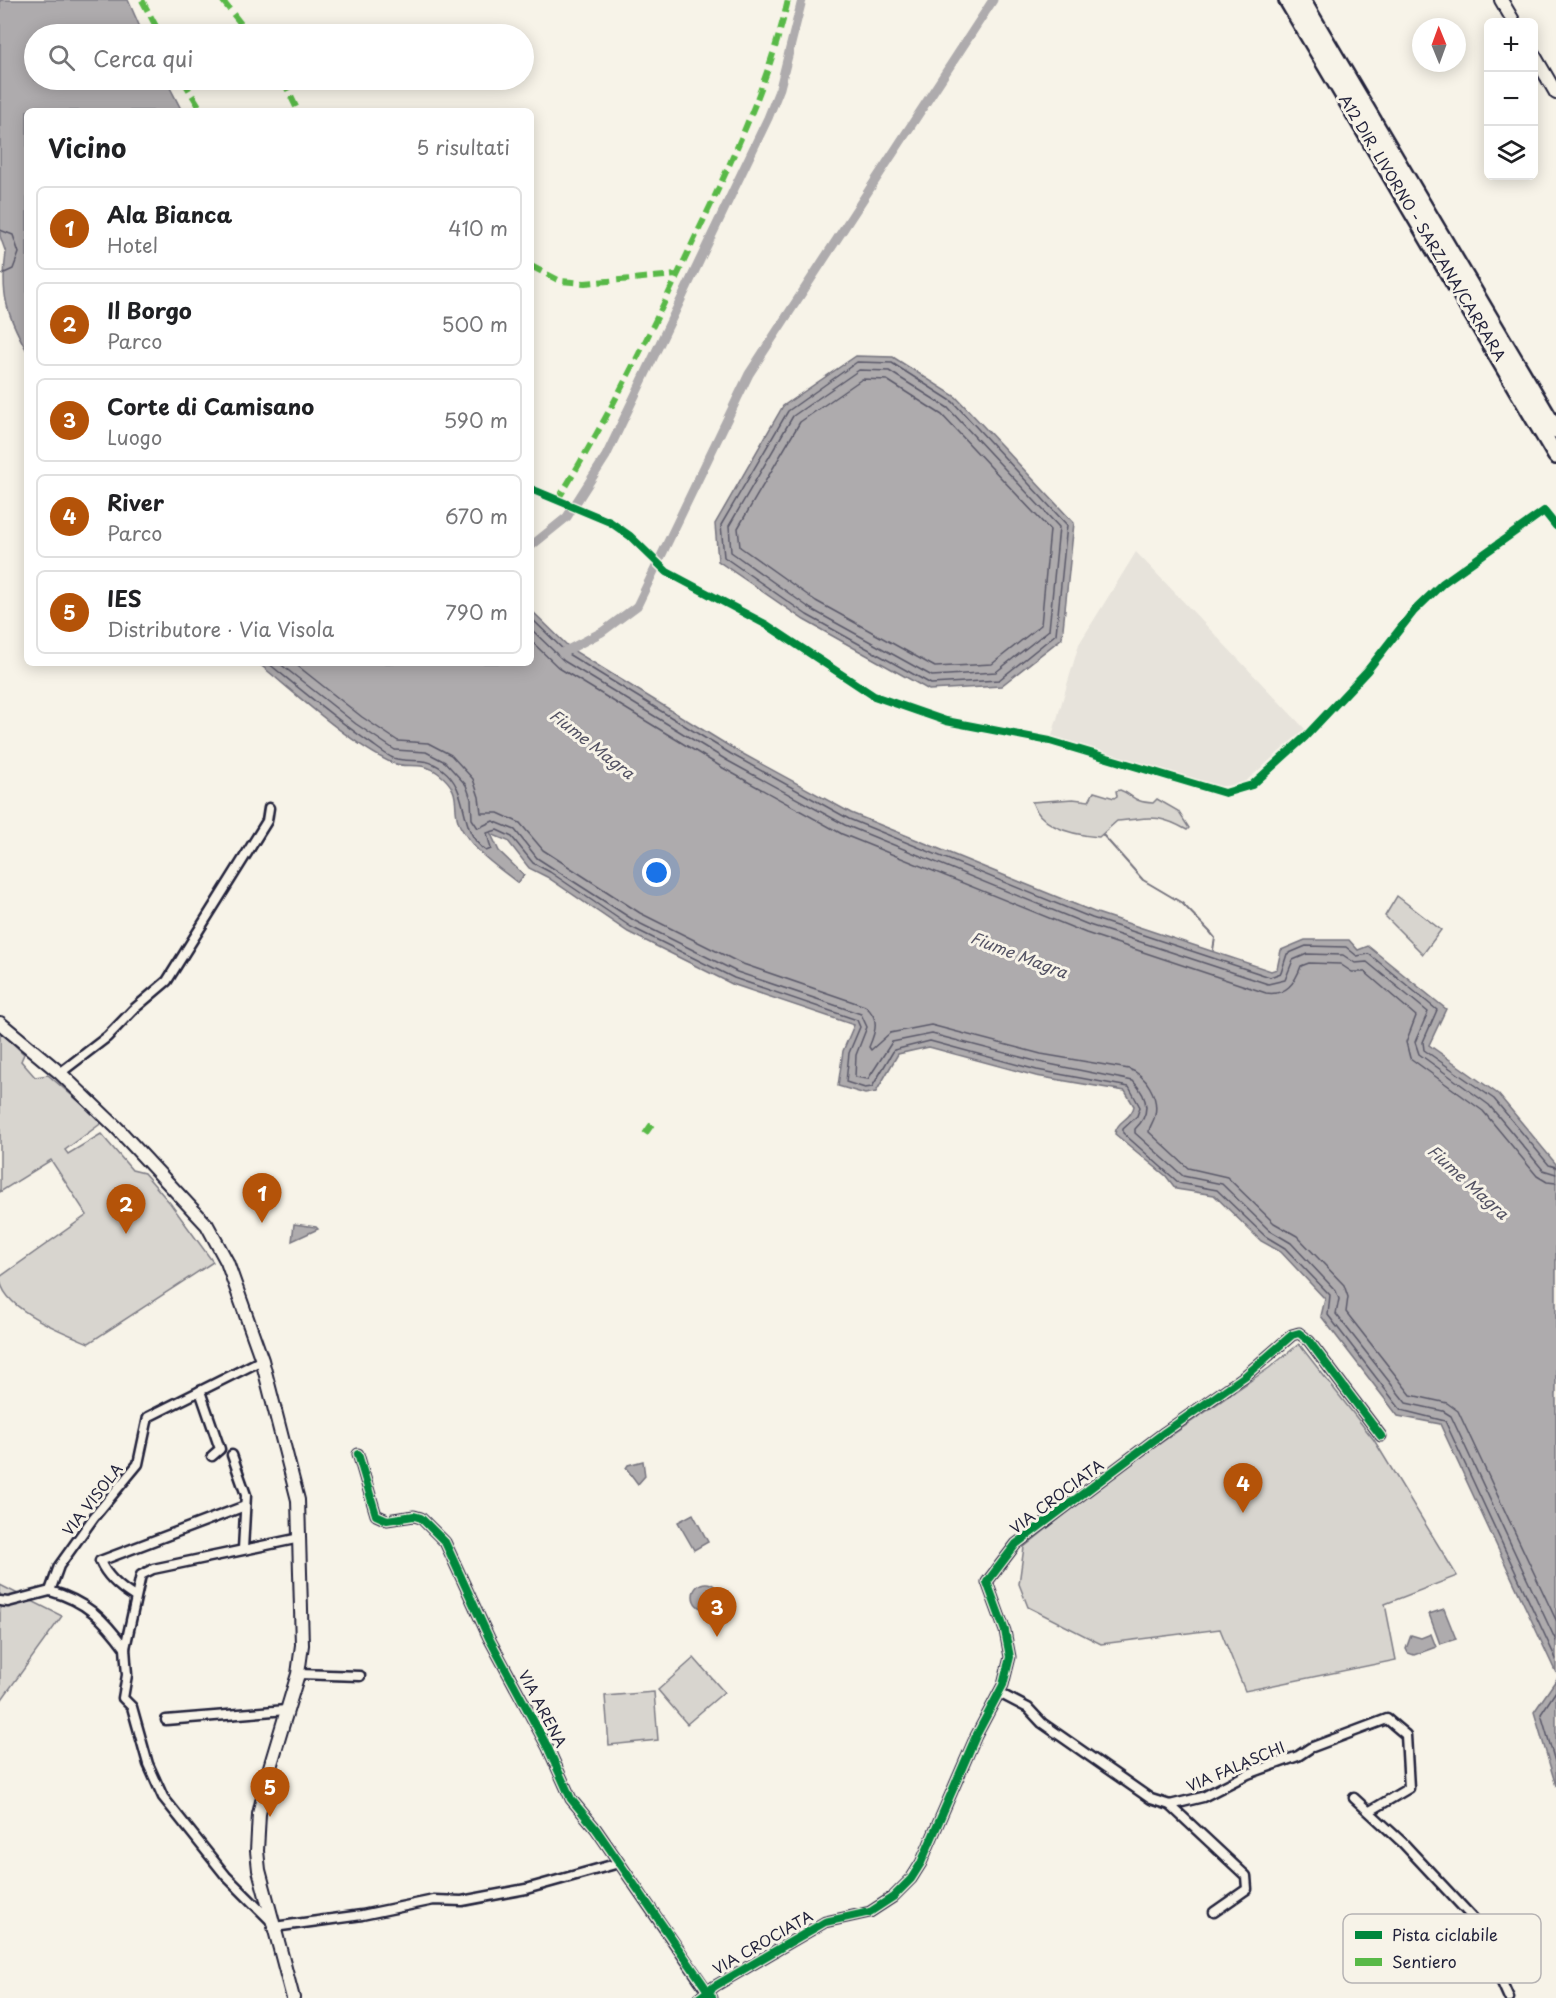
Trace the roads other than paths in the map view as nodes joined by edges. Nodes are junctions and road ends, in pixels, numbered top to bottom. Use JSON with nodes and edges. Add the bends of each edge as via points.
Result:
{"nodes":[{"id":1,"x":1287,"y":0,"type":"edge"},
{"id":2,"x":1302,"y":0,"type":"edge"},
{"id":3,"x":1501,"y":0,"type":"edge"},
{"id":4,"x":1512,"y":18,"type":"edge"},
{"id":5,"x":1538,"y":63,"type":"edge"},
{"id":6,"x":1556,"y":93,"type":"edge"},
{"id":7,"x":1556,"y":430,"type":"edge"},
{"id":8,"x":1556,"y":456,"type":"edge"},
{"id":9,"x":269,"y":808,"type":"dead end"},
{"id":10,"x":0,"y":1023,"type":"edge"},
{"id":11,"x":60,"y":1073,"type":"junction"},
{"id":12,"x":262,"y":1360,"type":"junction"},
{"id":13,"x":200,"y":1391,"type":"junction"},
{"id":14,"x":1381,"y":1436,"type":"dead end"},
{"id":15,"x":358,"y":1454,"type":"dead end"},
{"id":16,"x":232,"y":1455,"type":"dead end"},
{"id":17,"x":212,"y":1456,"type":"dead end"},
{"id":18,"x":245,"y":1506,"type":"junction"},
{"id":19,"x":300,"y":1538,"type":"junction"},
{"id":20,"x":243,"y":1549,"type":"junction"},
{"id":21,"x":50,"y":1591,"type":"junction"},
{"id":22,"x":135,"y":1597,"type":"junction"},
{"id":23,"x":0,"y":1601,"type":"edge"},
{"id":24,"x":125,"y":1648,"type":"junction"},
{"id":25,"x":298,"y":1674,"type":"junction"},
{"id":26,"x":360,"y":1676,"type":"dead end"},
{"id":27,"x":999,"y":1693,"type":"junction"},
{"id":28,"x":286,"y":1710,"type":"junction"},
{"id":29,"x":166,"y":1720,"type":"dead end"},
{"id":30,"x":1354,"y":1798,"type":"dead end"},
{"id":31,"x":1170,"y":1805,"type":"junction"},
{"id":32,"x":1370,"y":1811,"type":"junction"},
{"id":33,"x":619,"y":1863,"type":"junction"},
{"id":34,"x":1214,"y":1912,"type":"dead end"},
{"id":35,"x":1470,"y":1914,"type":"edge"},
{"id":36,"x":273,"y":1924,"type":"junction"},
{"id":37,"x":1502,"y":1983,"type":"edge"},
{"id":38,"x":710,"y":1995,"type":"edge"},
{"id":39,"x":293,"y":1998,"type":"edge"},
{"id":40,"x":699,"y":1998,"type":"edge"},
{"id":41,"x":1509,"y":1998,"type":"edge"}],
"edges":[{"from":1,"to":8,"type":"highway","name":"A12 DIR. LIVORNO - SARZANA/CARRARA"},
{"from":2,"to":7,"type":"highway"},
{"from":3,"to":4,"type":"main road"},
{"from":5,"to":6,"type":"main road"},
{"from":9,"to":11,"type":"street","via":[[267,821],[168,981],[107,1037]]},
{"from":10,"to":11,"type":"main road"},
{"from":11,"to":12,"type":"main road","via":[[207,1225],[227,1262]]},
{"from":12,"to":13,"type":"street","name":"VIA VISOLA"},
{"from":12,"to":19,"type":"main road","via":[[296,1484]]},
{"from":13,"to":17,"type":"street","via":[[220,1449]]},
{"from":13,"to":21,"type":"street","name":"VIA VISOLA","via":[[148,1417],[138,1464],[65,1558]]},
{"from":14,"to":27,"type":"street","name":"VIA CROCIATA","via":[[1309,1341],[1299,1333],[1292,1335],[1245,1376],[1016,1544],[987,1582],[1010,1657]]},
{"from":15,"to":33,"type":"street","name":"VIA ARENA","via":[[376,1515],[387,1520],[421,1518],[445,1542],[571,1799]]},
{"from":16,"to":18,"type":"street","via":[[246,1495]]},
{"from":18,"to":20,"type":"street"},
{"from":18,"to":22,"type":"street","via":[[100,1561],[121,1589]]},
{"from":19,"to":20,"type":"street"},
{"from":19,"to":25,"type":"main road","via":[[302,1645]]},
{"from":20,"to":22,"type":"street","via":[[147,1572],[141,1575]]},
{"from":21,"to":23,"type":"street"},
{"from":21,"to":24,"type":"street","via":[[83,1603]]},
{"from":22,"to":24,"type":"street"},
{"from":24,"to":36,"type":"street","via":[[127,1675],[123,1698],[132,1707],[148,1764],[163,1797],[226,1876]]},
{"from":25,"to":26,"type":"street"},
{"from":25,"to":28,"type":"main road"},
{"from":27,"to":31,"type":"street","name":"VIA FALASCHI","via":[[1028,1708],[1042,1724],[1151,1799]]},
{"from":27,"to":38,"type":"street","name":"VIA CROCIATA","via":[[921,1863],[899,1891],[870,1912],[825,1922]]},
{"from":28,"to":29,"type":"street"},
{"from":28,"to":36,"type":"main road","via":[[257,1833],[259,1870]]},
{"from":30,"to":32,"type":"street"},
{"from":31,"to":32,"type":"street","name":"VIA FALASCHI","via":[[1203,1797],[1248,1774],[1388,1719],[1406,1735],[1409,1788]]},
{"from":31,"to":34,"type":"street","via":[[1246,1876],[1247,1889]]},
{"from":32,"to":35,"type":"street"},
{"from":33,"to":36,"type":"street","via":[[526,1889],[462,1901],[434,1900],[362,1915]]},
{"from":33,"to":38,"type":"street","name":"VIA ARENA"},
{"from":36,"to":39,"type":"main road"},
{"from":37,"to":41,"type":"street"},
{"from":38,"to":40,"type":"street","name":"VIA CROCIATA"}]}
